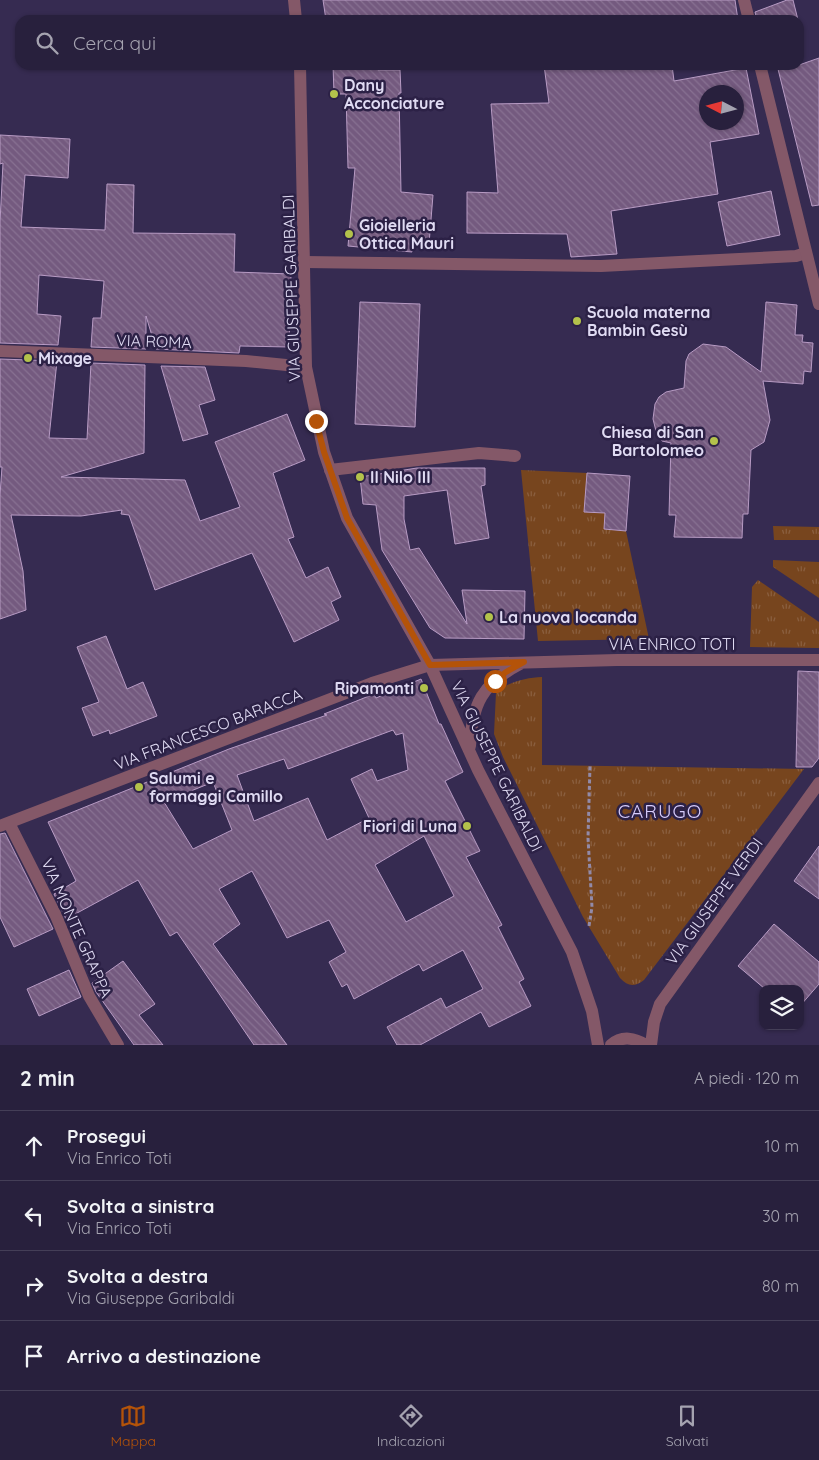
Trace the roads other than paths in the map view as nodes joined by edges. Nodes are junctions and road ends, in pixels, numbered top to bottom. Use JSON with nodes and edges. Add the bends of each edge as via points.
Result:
{"nodes":[{"id":1,"x":294,"y":0,"type":"edge"},
{"id":2,"x":744,"y":0,"type":"edge"},
{"id":3,"x":296,"y":15,"type":"edge"},
{"id":4,"x":748,"y":15,"type":"edge"},
{"id":5,"x":300,"y":70,"type":"edge"},
{"id":6,"x":761,"y":70,"type":"edge"},
{"id":7,"x":806,"y":253,"type":"junction"},
{"id":8,"x":305,"y":262,"type":"junction"},
{"id":9,"x":819,"y":304,"type":"edge"},
{"id":10,"x":0,"y":351,"type":"edge"},
{"id":11,"x":306,"y":367,"type":"junction"},
{"id":12,"x":515,"y":456,"type":"dead end"},
{"id":13,"x":330,"y":470,"type":"junction"},
{"id":14,"x":819,"y":660,"type":"edge"},
{"id":15,"x":524,"y":662,"type":"junction"},
{"id":16,"x":430,"y":665,"type":"junction"},
{"id":17,"x":470,"y":750,"type":"junction"},
{"id":18,"x":819,"y":783,"type":"edge"},
{"id":19,"x":4,"y":825,"type":"edge"},
{"id":20,"x":118,"y":1045,"type":"edge"},
{"id":21,"x":598,"y":1045,"type":"edge"},
{"id":22,"x":611,"y":1045,"type":"edge"},
{"id":23,"x":646,"y":1045,"type":"edge"},
{"id":24,"x":651,"y":1045,"type":"edge"}],
"edges":[{"from":1,"to":3,"type":"street"},
{"from":2,"to":4,"type":"street"},
{"from":5,"to":8,"type":"street","name":"VIA GIUSEPPE GARIBALDI"},
{"from":6,"to":7,"type":"street"},
{"from":7,"to":8,"type":"street","via":[[600,266]]},
{"from":7,"to":9,"type":"street"},
{"from":8,"to":11,"type":"street","name":"VIA GIUSEPPE GARIBALDI"},
{"from":10,"to":11,"type":"street","name":"VIA ROMA","via":[[246,361]]},
{"from":11,"to":13,"type":"street","name":"VIA GIUSEPPE GARIBALDI","via":[[316,421]]},
{"from":12,"to":13,"type":"street","via":[[479,453]]},
{"from":13,"to":16,"type":"street","name":"VIA GIUSEPPE GARIBALDI","via":[[347,518]]},
{"from":14,"to":15,"type":"street","name":"VIA ENRICO TOTI"},
{"from":15,"to":16,"type":"street","name":"VIA ENRICO TOTI"},
{"from":15,"to":17,"type":"street","via":[[506,672],[482,693],[472,718]]},
{"from":16,"to":17,"type":"street","name":"VIA GIUSEPPE GARIBALDI"},
{"from":16,"to":19,"type":"street","name":"VIA FRANCESCO BARACCA","via":[[372,683]]},
{"from":17,"to":21,"type":"street","name":"VIA GIUSEPPE GARIBALDI","via":[[572,952],[590,1004]]},
{"from":18,"to":24,"type":"street","name":"VIA GIUSEPPE VERDI","via":[[660,1004]]},
{"from":19,"to":20,"type":"street","name":"VIA MONTE GRAPPA","via":[[56,916],[88,996]]},
{"from":22,"to":23,"type":"street","via":[[625,1038]]}]}
